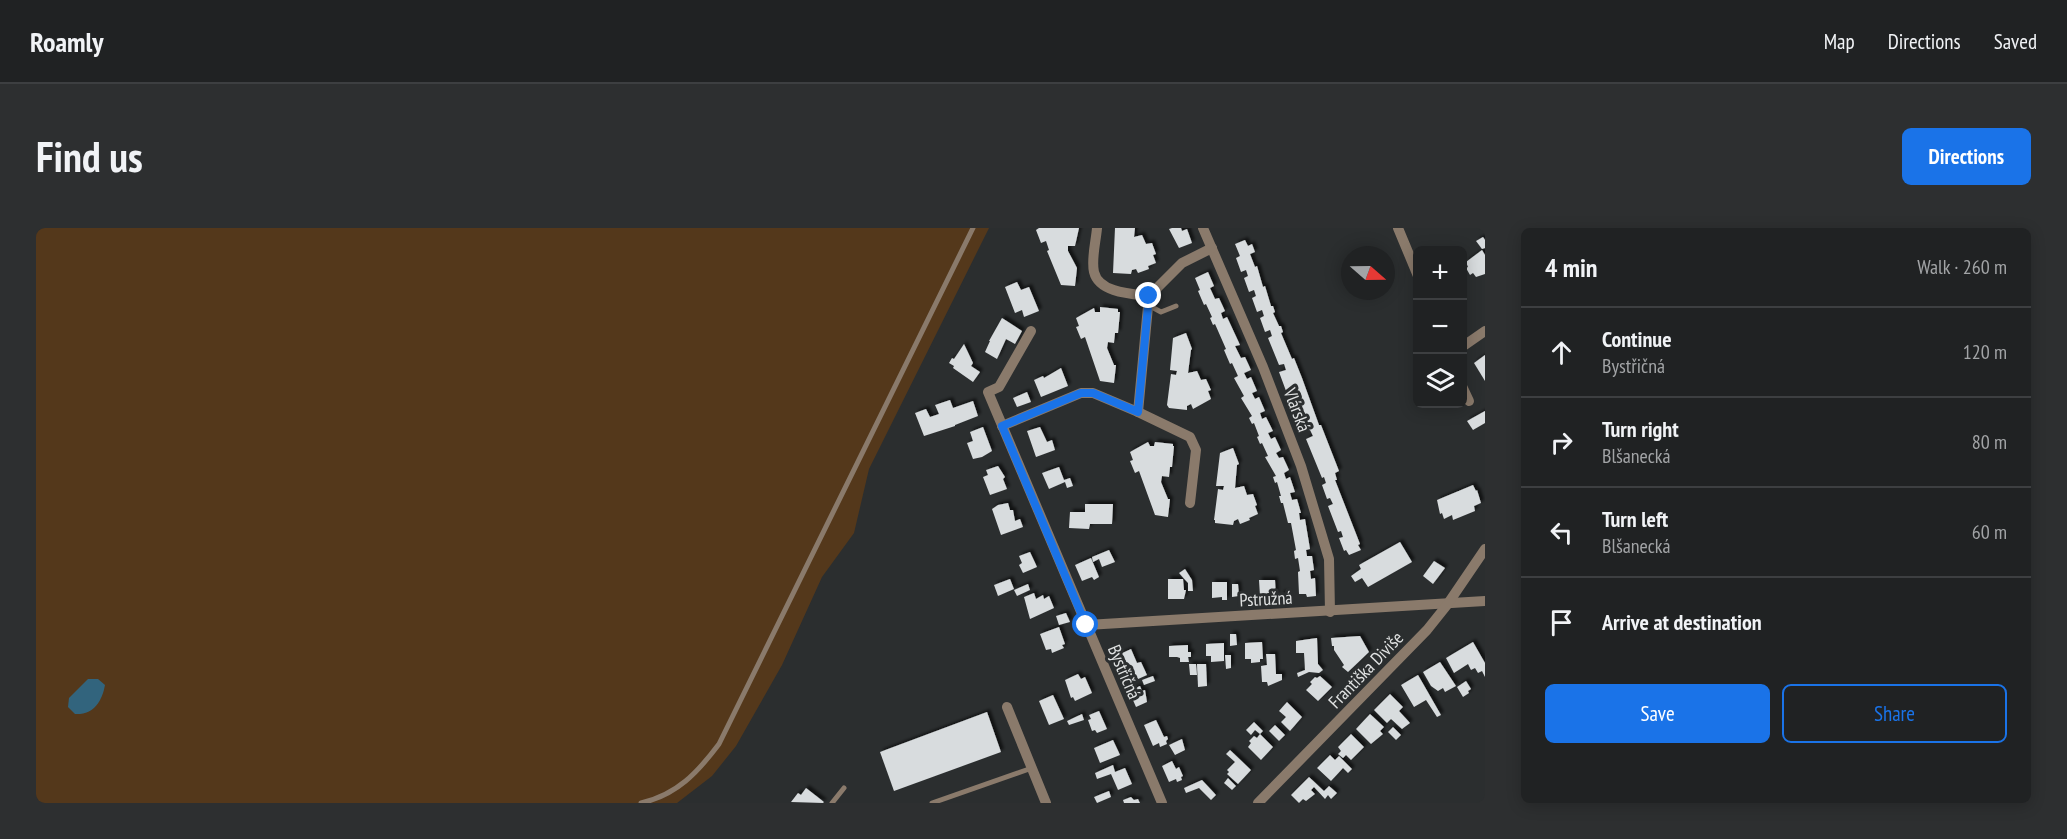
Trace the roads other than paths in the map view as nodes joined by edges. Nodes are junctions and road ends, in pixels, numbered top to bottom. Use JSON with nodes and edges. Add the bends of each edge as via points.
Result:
{"nodes":[{"id":1,"x":973,"y":228,"type":"edge"},
{"id":2,"x":1098,"y":228,"type":"edge"},
{"id":3,"x":1203,"y":228,"type":"edge"},
{"id":4,"x":1398,"y":228,"type":"edge"},
{"id":5,"x":1212,"y":248,"type":"junction"},
{"id":6,"x":1413,"y":264,"type":"edge"},
{"id":7,"x":1149,"y":300,"type":"junction"},
{"id":8,"x":1176,"y":306,"type":"dead end"},
{"id":9,"x":1031,"y":331,"type":"dead end"},
{"id":10,"x":1485,"y":331,"type":"edge"},
{"id":11,"x":1467,"y":343,"type":"edge"},
{"id":12,"x":1467,"y":397,"type":"edge"},
{"id":13,"x":1469,"y":401,"type":"dead end"},
{"id":14,"x":1138,"y":412,"type":"junction"},
{"id":15,"x":1002,"y":426,"type":"junction"},
{"id":16,"x":1190,"y":503,"type":"dead end"},
{"id":17,"x":1485,"y":549,"type":"edge"},
{"id":18,"x":1485,"y":601,"type":"edge"},
{"id":19,"x":1447,"y":605,"type":"junction"},
{"id":20,"x":1330,"y":612,"type":"junction"},
{"id":21,"x":1086,"y":625,"type":"junction"},
{"id":22,"x":1007,"y":707,"type":"dead end"},
{"id":23,"x":1032,"y":768,"type":"junction"},
{"id":24,"x":844,"y":788,"type":"dead end"},
{"id":25,"x":641,"y":803,"type":"edge"},
{"id":26,"x":832,"y":803,"type":"edge"},
{"id":27,"x":932,"y":803,"type":"edge"},
{"id":28,"x":1047,"y":803,"type":"edge"},
{"id":29,"x":1162,"y":803,"type":"edge"},
{"id":30,"x":1258,"y":803,"type":"edge"}],
"edges":[{"from":1,"to":25,"type":"lane","via":[[719,744],[684,783]]},
{"from":2,"to":7,"type":"street","via":[[1094,271],[1098,280]]},
{"from":3,"to":5,"type":"street","name":"Vlárská"},
{"from":4,"to":6,"type":"street"},
{"from":5,"to":7,"type":"street","via":[[1182,263]]},
{"from":5,"to":20,"type":"street","name":"Vlárská","via":[[1301,466],[1329,559]]},
{"from":7,"to":8,"type":"lane","via":[[1161,312]]},
{"from":7,"to":14,"type":"street"},
{"from":9,"to":15,"type":"street","name":"Bystřičná","via":[[999,387],[988,392]]},
{"from":10,"to":11,"type":"street"},
{"from":12,"to":13,"type":"street"},
{"from":14,"to":15,"type":"street","via":[[1093,393],[1081,393]]},
{"from":14,"to":16,"type":"street","via":[[1190,437],[1196,450]]},
{"from":15,"to":21,"type":"street","name":"Bystřičná"},
{"from":17,"to":19,"type":"street","name":"Františka Diviše"},
{"from":18,"to":19,"type":"street","name":"Pstružná"},
{"from":19,"to":20,"type":"street","name":"Pstružná"},
{"from":19,"to":30,"type":"street","name":"Františka Diviše","via":[[1420,638]]},
{"from":20,"to":21,"type":"street","name":"Pstružná"},
{"from":21,"to":29,"type":"street","name":"Bystřičná"},
{"from":22,"to":23,"type":"street"},
{"from":23,"to":27,"type":"lane"},
{"from":23,"to":28,"type":"street"},
{"from":24,"to":26,"type":"lane"}]}
